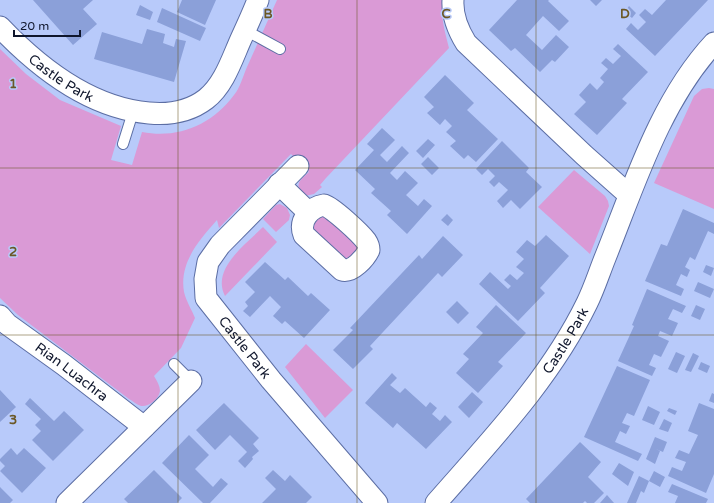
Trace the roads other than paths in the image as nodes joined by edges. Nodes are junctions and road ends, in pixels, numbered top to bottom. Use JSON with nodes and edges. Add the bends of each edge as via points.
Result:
{"nodes":[{"id":1,"x":258,"y":0,"type":"edge"},
{"id":2,"x":453,"y":0,"type":"edge"},
{"id":3,"x":0,"y":27,"type":"edge"},
{"id":4,"x":245,"y":30,"type":"junction"},
{"id":5,"x":713,"y":47,"type":"edge"},
{"id":6,"x":280,"y":49,"type":"dead end"},
{"id":7,"x":133,"y":112,"type":"junction"},
{"id":8,"x":123,"y":144,"type":"dead end"},
{"id":9,"x":298,"y":166,"type":"dead end"},
{"id":10,"x":279,"y":184,"type":"junction"},
{"id":11,"x":630,"y":195,"type":"junction"},
{"id":12,"x":308,"y":212,"type":"dead end"},
{"id":13,"x":0,"y":316,"type":"edge"},
{"id":14,"x":174,"y":364,"type":"dead end"},
{"id":15,"x":191,"y":381,"type":"joint"},
{"id":16,"x":144,"y":428,"type":"junction"},
{"id":17,"x":67,"y":503,"type":"edge"},
{"id":18,"x":377,"y":503,"type":"edge"},
{"id":19,"x":436,"y":503,"type":"edge"}],
"edges":[{"from":1,"to":4,"type":"street","name":"Castle Park"},
{"from":2,"to":11,"type":"street","via":[[456,23],[466,43]]},
{"from":3,"to":7,"type":"street","name":"Castle Park","via":[[20,48],[86,95]]},
{"from":4,"to":6,"type":"lane"},
{"from":4,"to":7,"type":"street","name":"Castle Park","via":[[224,77],[206,99],[177,113]]},
{"from":5,"to":11,"type":"street","name":"Castle Park","via":[[700,59],[679,89],[650,146]]},
{"from":7,"to":8,"type":"lane"},
{"from":9,"to":10,"type":"street","name":"Castle Park"},
{"from":10,"to":12,"type":"street"},
{"from":10,"to":18,"type":"street","name":"Castle Park","via":[[213,254],[208,262],[205,279],[206,298],[271,380]]},
{"from":11,"to":19,"type":"street","name":"Castle Park","via":[[591,296],[574,328],[523,402]]},
{"from":13,"to":16,"type":"street","name":"Rian Luachra","via":[[7,324]]},
{"from":14,"to":15,"type":"lane"},
{"from":15,"to":16,"type":"street"},
{"from":16,"to":17,"type":"street"}]}
